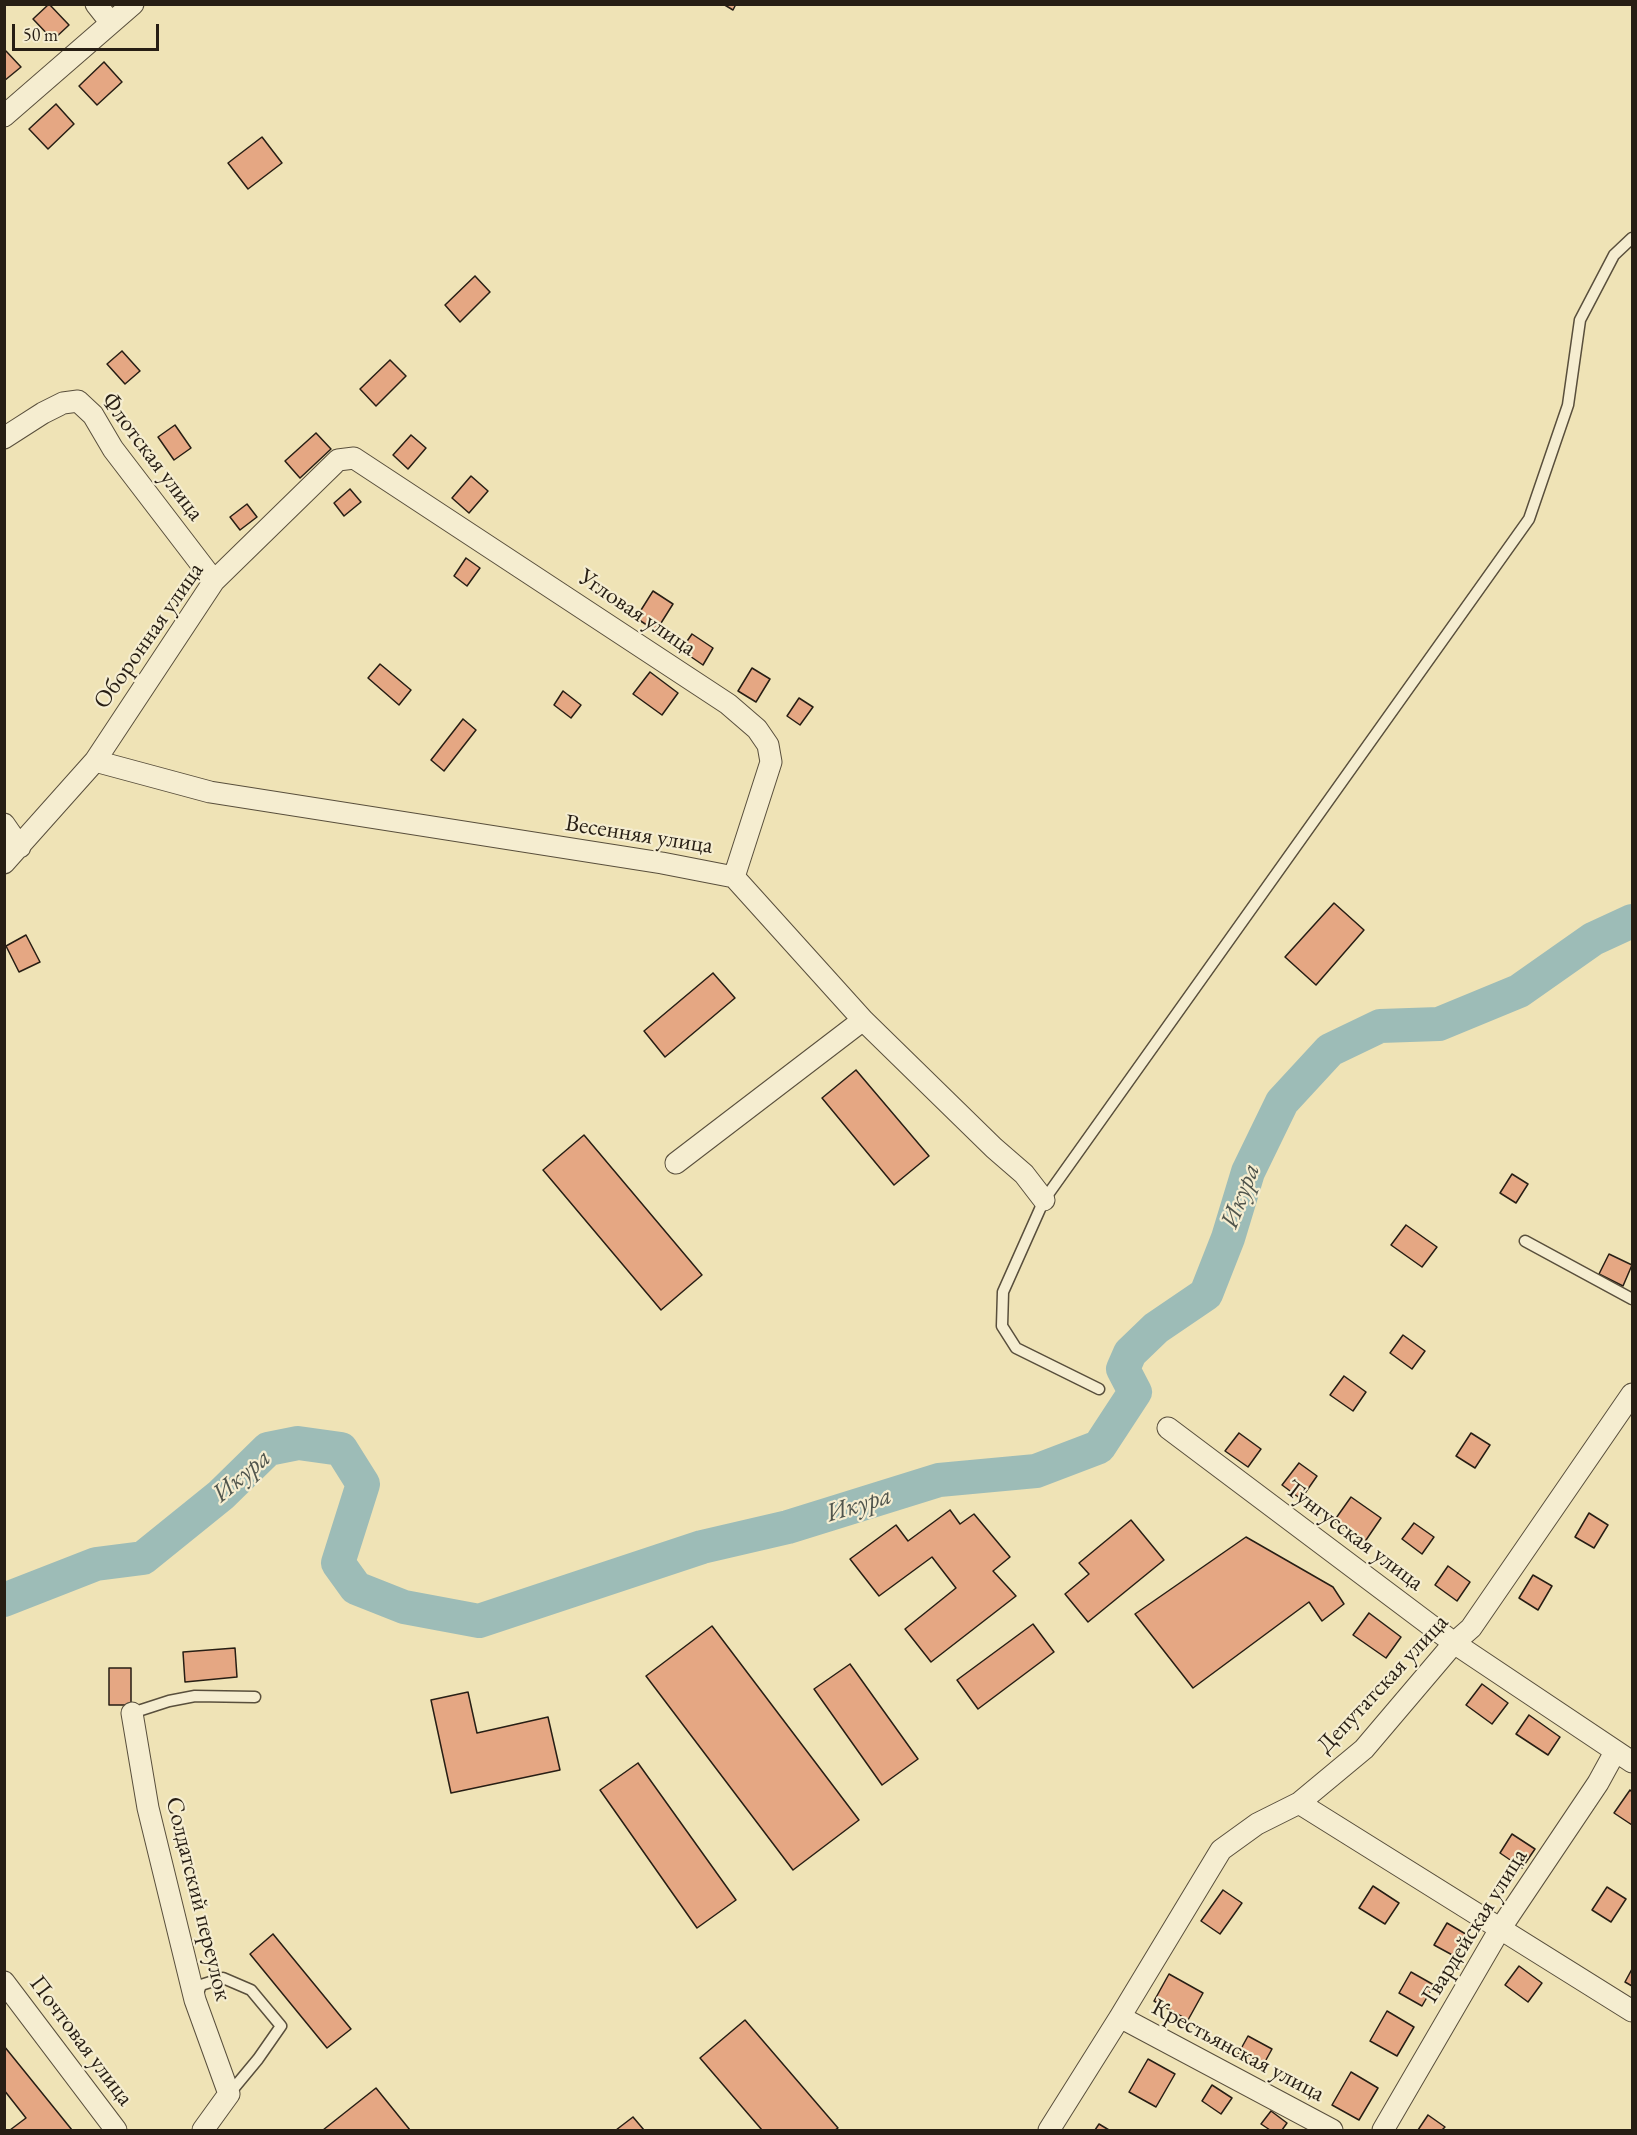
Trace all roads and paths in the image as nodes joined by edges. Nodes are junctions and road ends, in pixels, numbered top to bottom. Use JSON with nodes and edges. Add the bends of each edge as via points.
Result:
{"nodes":[{"id":1,"x":96,"y":4,"type":"edge"},
{"id":2,"x":133,"y":4,"type":"edge"},
{"id":3,"x":111,"y":23,"type":"junction"},
{"id":4,"x":4,"y":116,"type":"edge"},
{"id":5,"x":1632,"y":238,"type":"edge"},
{"id":6,"x":4,"y":438,"type":"edge"},
{"id":7,"x":354,"y":458,"type":"joint"},
{"id":8,"x":214,"y":581,"type":"junction"},
{"id":9,"x":95,"y":761,"type":"junction"},
{"id":10,"x":4,"y":824,"type":"edge"},
{"id":11,"x":20,"y":847,"type":"junction"},
{"id":12,"x":4,"y":863,"type":"edge"},
{"id":13,"x":734,"y":877,"type":"junction"},
{"id":14,"x":863,"y":1020,"type":"junction"},
{"id":15,"x":676,"y":1163,"type":"dead end"},
{"id":16,"x":1044,"y":1200,"type":"junction"},
{"id":17,"x":1525,"y":1241,"type":"dead end"},
{"id":18,"x":1632,"y":1299,"type":"edge"},
{"id":19,"x":1099,"y":1389,"type":"dead end"},
{"id":20,"x":1632,"y":1394,"type":"edge"},
{"id":21,"x":1168,"y":1428,"type":"dead end"},
{"id":22,"x":1454,"y":1643,"type":"junction"},
{"id":23,"x":255,"y":1697,"type":"dead end"},
{"id":24,"x":132,"y":1713,"type":"joint"},
{"id":25,"x":1592,"y":1734,"type":"junction"},
{"id":26,"x":1624,"y":1757,"type":"edge"},
{"id":27,"x":1598,"y":1783,"type":"junction"},
{"id":28,"x":1299,"y":1803,"type":"junction"},
{"id":29,"x":1500,"y":1929,"type":"junction"},
{"id":30,"x":4,"y":1982,"type":"edge"},
{"id":31,"x":195,"y":2000,"type":"junction"},
{"id":32,"x":1632,"y":2011,"type":"edge"},
{"id":33,"x":1120,"y":2017,"type":"junction"},
{"id":34,"x":230,"y":2094,"type":"junction"},
{"id":35,"x":116,"y":2130,"type":"edge"},
{"id":36,"x":203,"y":2130,"type":"edge"},
{"id":37,"x":1049,"y":2130,"type":"edge"},
{"id":38,"x":1332,"y":2130,"type":"edge"},
{"id":39,"x":1383,"y":2130,"type":"edge"}],
"edges":[{"from":1,"to":3,"type":"street"},
{"from":2,"to":3,"type":"street"},
{"from":3,"to":4,"type":"street"},
{"from":5,"to":16,"type":"lane","via":[[1614,255],[1580,320],[1568,405],[1529,519]]},
{"from":6,"to":8,"type":"street","name":"Флотская улица","via":[[63,403],[78,402],[93,415],[113,450]]},
{"from":7,"to":8,"type":"street","name":"Оборонная улица","via":[[338,460]]},
{"from":7,"to":13,"type":"street","name":"Угловая улица","via":[[728,704],[757,729],[768,745],[771,762]]},
{"from":8,"to":9,"type":"street","name":"Оборонная улица"},
{"from":9,"to":11,"type":"street","name":"Оборонная улица"},
{"from":9,"to":13,"type":"street","name":"Весенняя улица","via":[[210,792]]},
{"from":10,"to":11,"type":"street"},
{"from":11,"to":12,"type":"street","name":"Оборонная улица"},
{"from":13,"to":14,"type":"street","name":"Весенняя улица"},
{"from":14,"to":15,"type":"street"},
{"from":14,"to":16,"type":"street","name":"Весенняя улица","via":[[1024,1174]]},
{"from":16,"to":19,"type":"lane","via":[[1003,1292],[1002,1326],[1016,1348]]},
{"from":17,"to":18,"type":"lane"},
{"from":20,"to":22,"type":"street","name":"Депутатская улица","via":[[1471,1628]]},
{"from":21,"to":22,"type":"street","name":"Тунгусская улица"},
{"from":22,"to":25,"type":"street","name":"Тунгусская улица"},
{"from":22,"to":28,"type":"street","name":"Депутатская улица","via":[[1364,1749]]},
{"from":23,"to":24,"type":"lane","via":[[195,1696]]},
{"from":24,"to":31,"type":"street","name":"Солдатский переулок","via":[[148,1808]]},
{"from":25,"to":26,"type":"street","name":"Тунгусская улица"},
{"from":25,"to":27,"type":"street","via":[[1598,1755]]},
{"from":26,"to":27,"type":"street","name":"Гвардейская улица"},
{"from":27,"to":29,"type":"street","name":"Гвардейская улица"},
{"from":28,"to":29,"type":"street"},
{"from":28,"to":33,"type":"street","name":"Депутатская улица","via":[[1257,1824],[1221,1850]]},
{"from":29,"to":32,"type":"street"},
{"from":29,"to":39,"type":"street","name":"Гвардейская улица"},
{"from":30,"to":35,"type":"street","name":"Почтовая улица"},
{"from":31,"to":34,"type":"street","name":"Солдатский переулок"},
{"from":31,"to":34,"type":"lane","via":[[201,1985],[222,1978],[250,1990],[281,2026]]},
{"from":33,"to":37,"type":"street","name":"Депутатская улица"},
{"from":33,"to":38,"type":"street","name":"Крестьянская улица"},
{"from":34,"to":36,"type":"street"}]}
